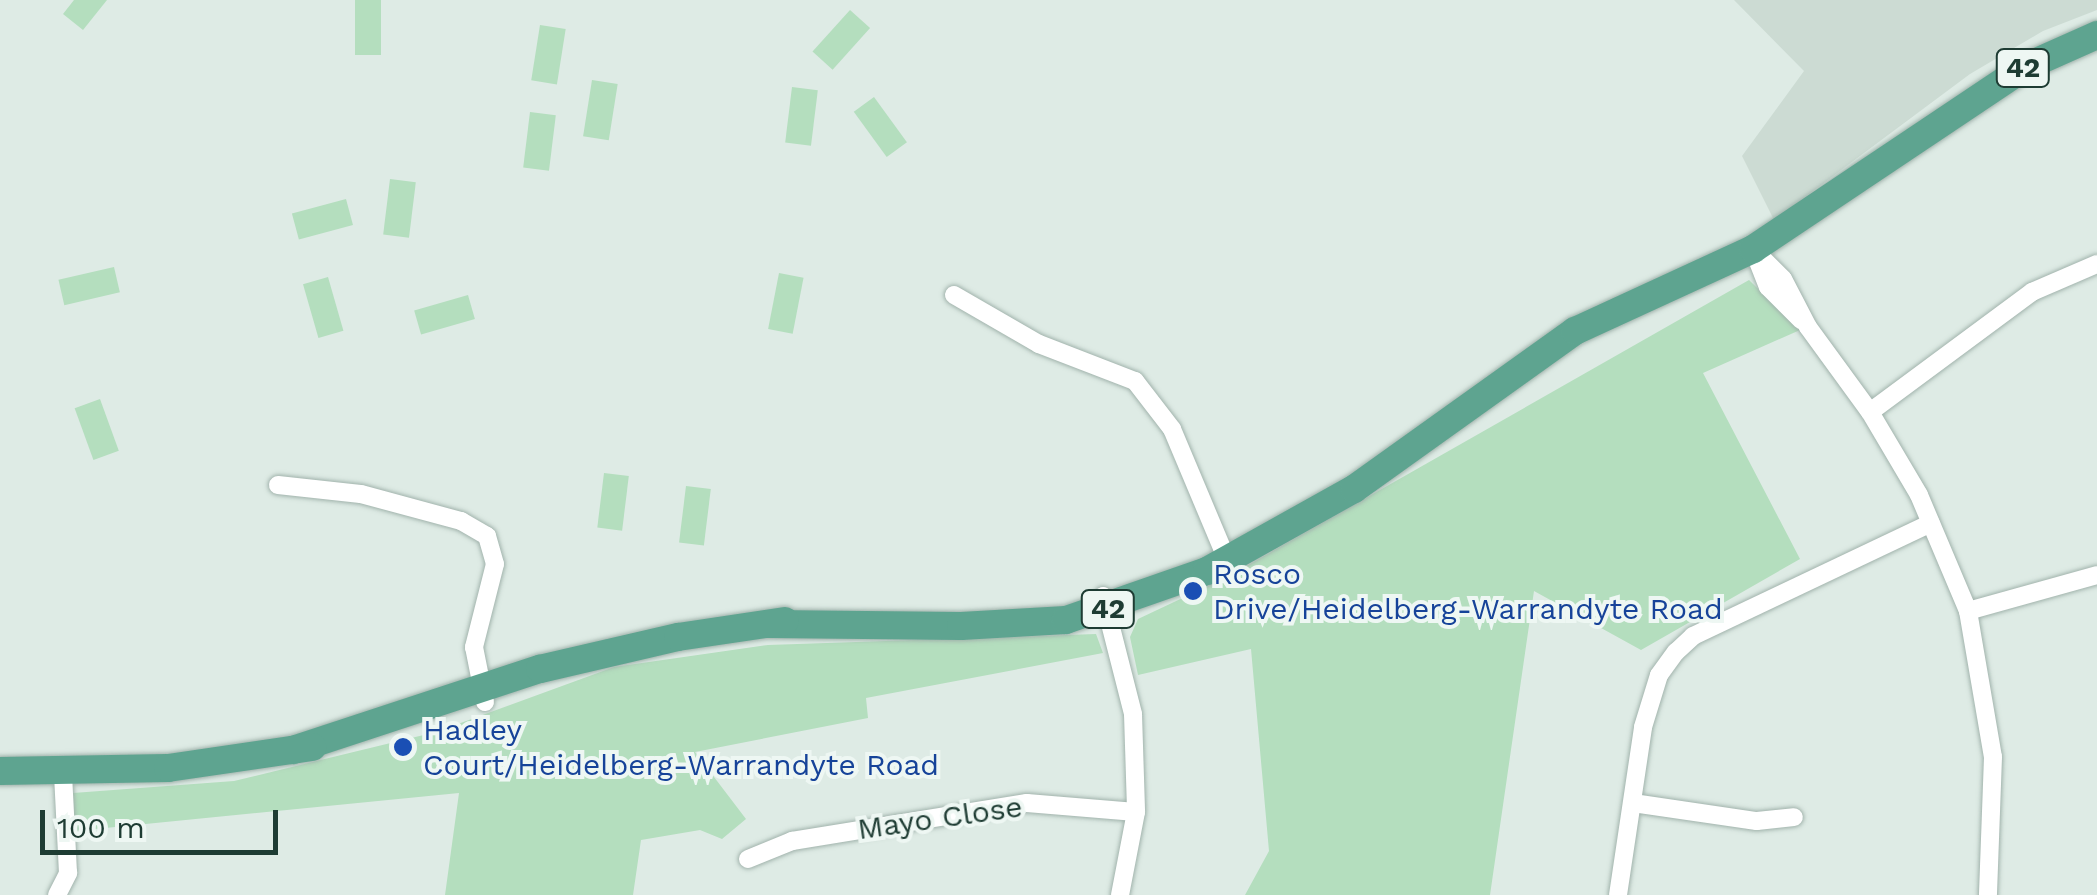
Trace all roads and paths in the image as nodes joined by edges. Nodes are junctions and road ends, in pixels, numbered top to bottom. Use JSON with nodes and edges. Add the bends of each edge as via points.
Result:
{"nodes":[{"id":1,"x":2097,"y":35,"type":"edge"},
{"id":2,"x":1759,"y":258,"type":"junction"},
{"id":3,"x":2097,"y":264,"type":"edge"},
{"id":4,"x":954,"y":295,"type":"dead end"},
{"id":5,"x":1870,"y":412,"type":"junction"},
{"id":6,"x":278,"y":485,"type":"dead end"},
{"id":7,"x":1931,"y":523,"type":"junction"},
{"id":8,"x":1224,"y":554,"type":"junction"},
{"id":9,"x":2097,"y":575,"type":"edge"},
{"id":10,"x":1104,"y":602,"type":"junction"},
{"id":11,"x":1968,"y":611,"type":"junction"},
{"id":12,"x":483,"y":696,"type":"junction"},
{"id":13,"x":0,"y":771,"type":"edge"},
{"id":14,"x":63,"y":773,"type":"junction"},
{"id":15,"x":1633,"y":804,"type":"junction"},
{"id":16,"x":1136,"y":812,"type":"junction"},
{"id":17,"x":1794,"y":816,"type":"dead end"},
{"id":18,"x":748,"y":859,"type":"dead end"},
{"id":19,"x":56,"y":895,"type":"edge"},
{"id":20,"x":1120,"y":895,"type":"edge"},
{"id":21,"x":1618,"y":895,"type":"edge"},
{"id":22,"x":1988,"y":895,"type":"edge"}],
"edges":[{"from":1,"to":2,"type":"main road","number":"42","via":[[2024,67]]},
{"from":2,"to":5,"type":"street"},
{"from":2,"to":8,"type":"main road","number":"42","via":[[1499,386],[1354,489]]},
{"from":3,"to":5,"type":"street","via":[[2032,292]]},
{"from":4,"to":8,"type":"street","via":[[1039,344],[1135,381],[1172,429]]},
{"from":5,"to":7,"type":"street"},
{"from":6,"to":12,"type":"street","via":[[361,494],[461,522],[487,536],[495,564],[475,634]]},
{"from":7,"to":11,"type":"street"},
{"from":7,"to":15,"type":"street","via":[[1693,636],[1676,652],[1650,699]]},
{"from":8,"to":10,"type":"main road","number":"42"},
{"from":9,"to":11,"type":"street"},
{"from":10,"to":12,"type":"main road","number":"42","via":[[1005,625],[769,624],[596,656]]},
{"from":10,"to":16,"type":"street","via":[[1133,714]]},
{"from":11,"to":22,"type":"street","via":[[1993,757]]},
{"from":12,"to":14,"type":"main road","number":"42","via":[[402,730],[293,750],[186,766]]},
{"from":13,"to":14,"type":"main road","number":"42"},
{"from":14,"to":19,"type":"street","via":[[68,873]]},
{"from":15,"to":17,"type":"street","via":[[1757,821]]},
{"from":15,"to":21,"type":"street"},
{"from":16,"to":18,"type":"street","name":"Mayo Close","via":[[1027,803],[792,841]]},
{"from":16,"to":20,"type":"street"}]}
